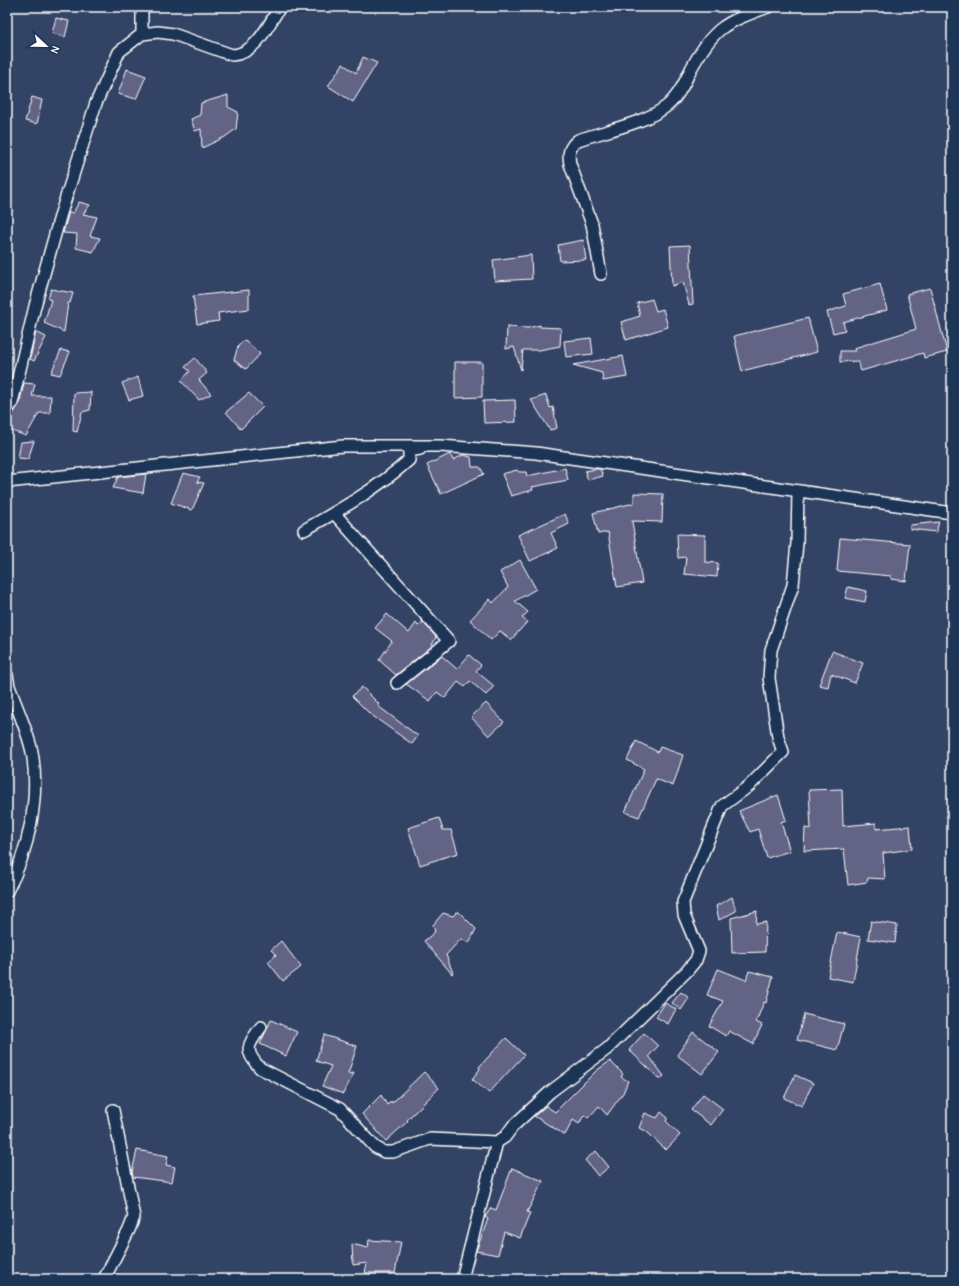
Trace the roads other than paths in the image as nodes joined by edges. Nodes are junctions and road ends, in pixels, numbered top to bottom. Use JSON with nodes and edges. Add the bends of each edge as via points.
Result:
{"nodes":[{"id":1,"x":142,"y":7,"type":"edge"},
{"id":2,"x":280,"y":7,"type":"edge"},
{"id":3,"x":768,"y":7,"type":"edge"},
{"id":4,"x":142,"y":34,"type":"junction"},
{"id":5,"x":601,"y":274,"type":"dead end"},
{"id":6,"x":7,"y":411,"type":"edge"},
{"id":7,"x":440,"y":446,"type":"junction"},
{"id":8,"x":7,"y":482,"type":"edge"},
{"id":9,"x":798,"y":491,"type":"junction"},
{"id":10,"x":334,"y":512,"type":"junction"},
{"id":11,"x":952,"y":512,"type":"edge"},
{"id":12,"x":304,"y":530,"type":"dead end"},
{"id":13,"x":7,"y":675,"type":"edge"},
{"id":14,"x":397,"y":683,"type":"dead end"},
{"id":15,"x":7,"y":891,"type":"edge"},
{"id":16,"x":261,"y":1027,"type":"dead end"},
{"id":17,"x":113,"y":1110,"type":"dead end"},
{"id":18,"x":497,"y":1142,"type":"junction"},
{"id":19,"x":104,"y":1279,"type":"edge"},
{"id":20,"x":462,"y":1279,"type":"edge"}],
"edges":[{"from":1,"to":4,"type":"street"},
{"from":2,"to":4,"type":"street","via":[[257,40],[241,54],[232,55],[173,34]]},
{"from":3,"to":5,"type":"street","via":[[733,20],[716,31],[703,48],[679,92],[667,105],[645,118],[578,140],[572,145],[568,154],[570,164],[592,224]]},
{"from":4,"to":6,"type":"street","via":[[119,52],[96,103],[35,306],[12,403]]},
{"from":7,"to":8,"type":"street","via":[[343,446]]},
{"from":7,"to":9,"type":"street","via":[[536,453]]},
{"from":7,"to":10,"type":"street","via":[[409,451],[408,460],[394,473]]},
{"from":9,"to":11,"type":"street"},
{"from":9,"to":18,"type":"street","via":[[797,550],[793,584],[771,650],[769,678],[778,737],[783,752],[749,786],[722,806],[719,813],[683,902],[684,915],[699,951],[696,960],[688,971],[607,1048],[550,1092]]},
{"from":10,"to":12,"type":"street"},
{"from":10,"to":14,"type":"street","via":[[449,642]]},
{"from":13,"to":15,"type":"street","via":[[32,752],[35,789],[27,842]]},
{"from":16,"to":18,"type":"street","via":[[250,1043],[249,1051],[260,1068],[340,1109],[384,1152],[393,1152],[430,1139]]},
{"from":17,"to":19,"type":"street","via":[[134,1217]]},
{"from":18,"to":20,"type":"street"}]}
